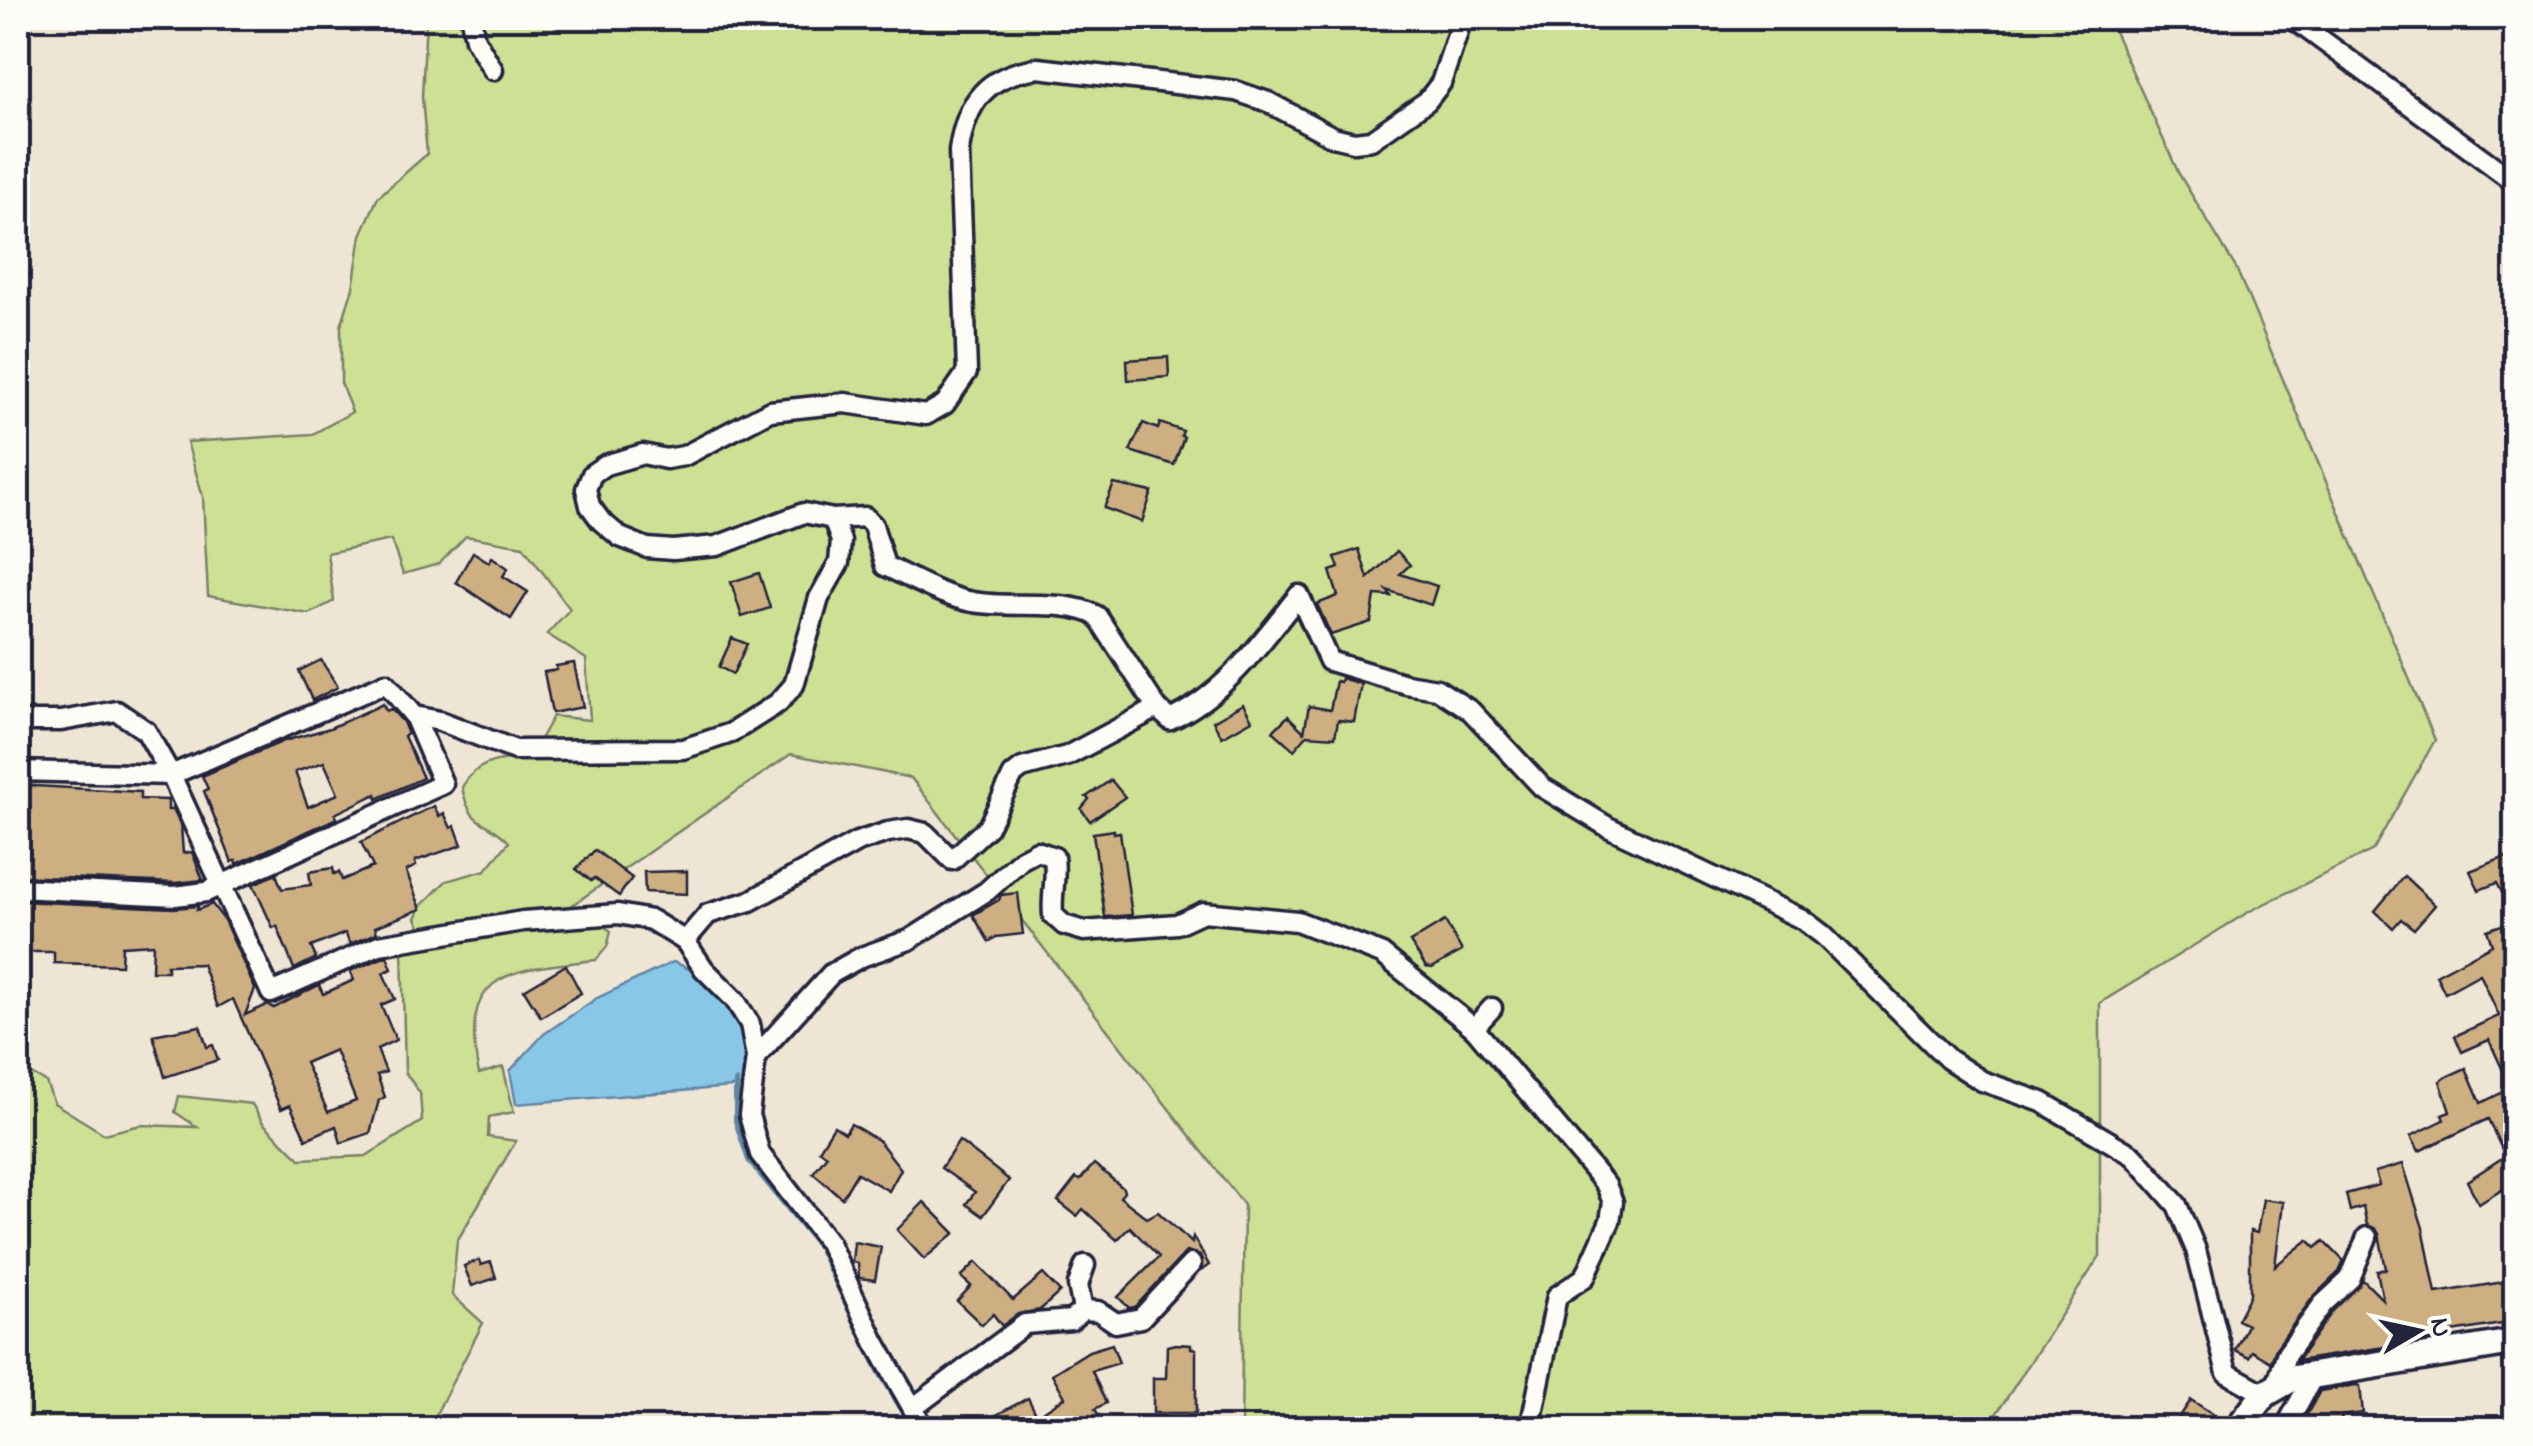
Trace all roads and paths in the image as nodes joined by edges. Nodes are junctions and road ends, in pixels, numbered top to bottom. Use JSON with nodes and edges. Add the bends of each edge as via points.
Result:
{"nodes":[{"id":1,"x":471,"y":18,"type":"edge"},
{"id":2,"x":1459,"y":18,"type":"edge"},
{"id":3,"x":2292,"y":18,"type":"edge"},
{"id":4,"x":493,"y":70,"type":"dead end"},
{"id":5,"x":2516,"y":183,"type":"edge"},
{"id":6,"x":833,"y":519,"type":"junction"},
{"id":7,"x":1157,"y":708,"type":"junction"},
{"id":8,"x":414,"y":716,"type":"junction"},
{"id":9,"x":18,"y":721,"type":"edge"},
{"id":10,"x":18,"y":772,"type":"edge"},
{"id":11,"x":172,"y":774,"type":"junction"},
{"id":12,"x":18,"y":888,"type":"edge"},
{"id":13,"x":221,"y":888,"type":"junction"},
{"id":14,"x":685,"y":941,"type":"junction"},
{"id":15,"x":1492,"y":1008,"type":"dead end"},
{"id":16,"x":1474,"y":1028,"type":"junction"},
{"id":17,"x":756,"y":1057,"type":"junction"},
{"id":18,"x":2367,"y":1237,"type":"dead end"},
{"id":19,"x":1191,"y":1264,"type":"dead end"},
{"id":20,"x":1084,"y":1265,"type":"dead end"},
{"id":21,"x":1083,"y":1310,"type":"junction"},
{"id":22,"x":2516,"y":1342,"type":"edge"},
{"id":23,"x":2314,"y":1375,"type":"junction"},
{"id":24,"x":2270,"y":1390,"type":"junction"},
{"id":25,"x":913,"y":1408,"type":"junction"},
{"id":26,"x":924,"y":1428,"type":"edge"},
{"id":27,"x":1530,"y":1428,"type":"edge"},
{"id":28,"x":2238,"y":1428,"type":"edge"},
{"id":29,"x":2285,"y":1428,"type":"edge"}],
"edges":[{"from":1,"to":4,"type":"street"},
{"from":2,"to":6,"type":"street","via":[[1441,83],[1428,102],[1371,140],[1333,137],[1236,91],[1038,68],[1010,72],[990,84],[962,126],[967,372],[946,404],[926,415],[845,404],[770,411],[684,456],[643,454],[605,465],[586,490],[601,520],[647,548],[717,546],[804,513]]},
{"from":3,"to":5,"type":"street"},
{"from":6,"to":7,"type":"street","via":[[865,517],[884,566],[968,602],[1084,608],[1097,616]]},
{"from":6,"to":8,"type":"street","via":[[839,563],[820,598],[794,685],[731,733],[682,750],[515,750]]},
{"from":7,"to":14,"type":"street","via":[[1067,756],[1022,768],[988,827],[952,860],[925,833],[888,832],[750,901],[708,914]]},
{"from":7,"to":24,"type":"street","via":[[1170,720],[1212,693],[1299,596],[1328,662],[1437,689],[1472,711],[1542,787],[1608,827],[1802,919],[1948,1059],[1982,1081],[2060,1111],[2134,1156],[2178,1204],[2228,1373]]},
{"from":8,"to":11,"type":"street","via":[[386,683]]},
{"from":8,"to":13,"type":"street","via":[[443,784]]},
{"from":9,"to":11,"type":"street","via":[[117,711],[146,731]]},
{"from":10,"to":11,"type":"street"},
{"from":11,"to":13,"type":"street"},
{"from":12,"to":13,"type":"street","via":[[175,896]]},
{"from":13,"to":14,"type":"street","via":[[271,993],[379,945],[522,921],[618,914],[652,920]]},
{"from":14,"to":17,"type":"street","via":[[750,1024]]},
{"from":15,"to":16,"type":"street"},
{"from":16,"to":17,"type":"street","via":[[1382,954],[1297,921],[1203,912],[1177,924],[1135,929],[1084,932],[1064,925],[1053,915],[1054,857],[1037,851],[909,940],[831,974]]},
{"from":16,"to":27,"type":"street","via":[[1606,1185],[1613,1202],[1585,1277],[1558,1296]]},
{"from":17,"to":25,"type":"street","via":[[749,1115],[760,1154],[830,1244]]},
{"from":18,"to":24,"type":"street","via":[[2350,1279],[2286,1355]]},
{"from":19,"to":21,"type":"street","via":[[1142,1318],[1116,1323]]},
{"from":20,"to":21,"type":"street","via":[[1078,1285]]},
{"from":21,"to":25,"type":"street","via":[[1071,1320],[1025,1324]]},
{"from":22,"to":23,"type":"main road"},
{"from":23,"to":24,"type":"main road"},
{"from":23,"to":29,"type":"street"},
{"from":24,"to":28,"type":"main road"},
{"from":25,"to":26,"type":"street"}]}
